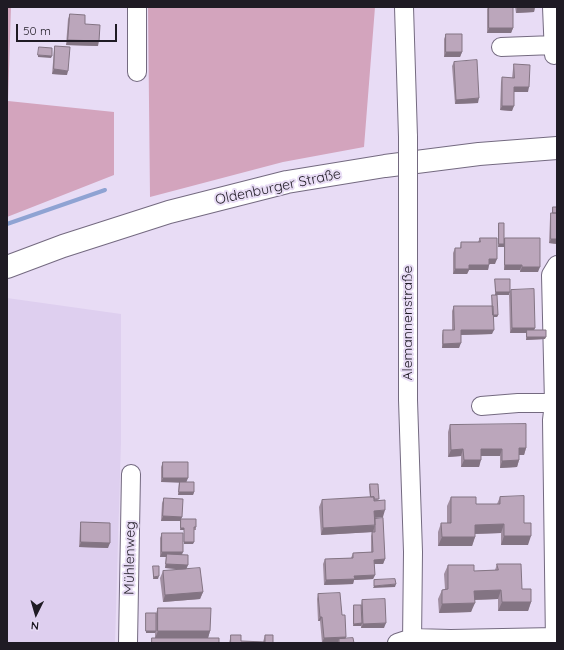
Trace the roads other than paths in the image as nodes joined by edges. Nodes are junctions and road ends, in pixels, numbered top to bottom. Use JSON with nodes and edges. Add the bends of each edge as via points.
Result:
{"nodes":[{"id":1,"x":137,"y":7,"type":"edge"},
{"id":2,"x":404,"y":7,"type":"edge"},
{"id":3,"x":552,"y":7,"type":"edge"},
{"id":4,"x":501,"y":47,"type":"dead end"},
{"id":5,"x":137,"y":72,"type":"dead end"},
{"id":6,"x":557,"y":148,"type":"edge"},
{"id":7,"x":556,"y":265,"type":"edge"},
{"id":8,"x":7,"y":267,"type":"edge"},
{"id":9,"x":555,"y":403,"type":"edge"},
{"id":10,"x":481,"y":406,"type":"dead end"},
{"id":11,"x":131,"y":474,"type":"dead end"},
{"id":12,"x":555,"y":640,"type":"edge"},
{"id":13,"x":407,"y":642,"type":"edge"},
{"id":14,"x":128,"y":643,"type":"edge"}],
"edges":[{"from":1,"to":5,"type":"street"},
{"from":2,"to":13,"type":"street","name":"Alemannenstraße","bridge":true,"via":[[408,138],[408,400],[413,552]]},
{"from":3,"to":4,"type":"street","via":[[554,50]]},
{"from":6,"to":8,"type":"main road","name":"Oldenburger Straße","via":[[464,155],[287,182],[169,212]]},
{"from":7,"to":9,"type":"street","via":[[551,275]]},
{"from":9,"to":10,"type":"street"},
{"from":9,"to":12,"type":"street","via":[[552,420]]},
{"from":11,"to":14,"type":"street","name":"Mühlenweg"},
{"from":12,"to":13,"type":"street","via":[[451,639]]}]}
